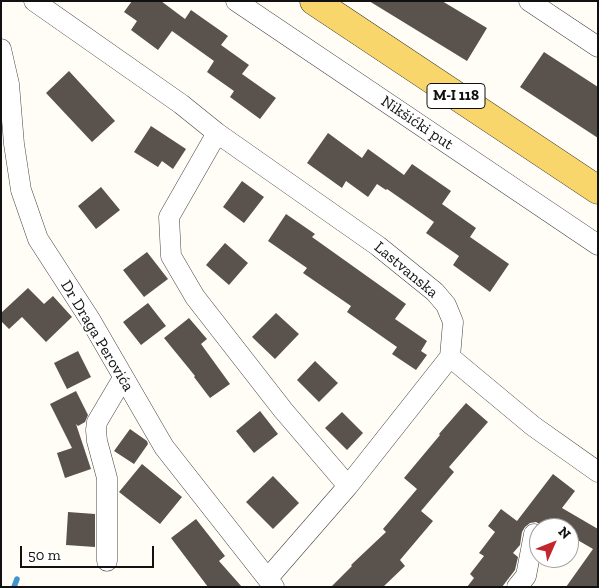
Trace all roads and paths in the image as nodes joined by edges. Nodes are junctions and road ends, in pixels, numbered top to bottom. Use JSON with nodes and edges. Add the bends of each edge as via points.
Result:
{"nodes":[{"id":1,"x":34,"y":1,"type":"edge"},
{"id":2,"x":236,"y":1,"type":"edge"},
{"id":3,"x":314,"y":1,"type":"edge"},
{"id":4,"x":529,"y":1,"type":"edge"},
{"id":5,"x":598,"y":47,"type":"edge"},
{"id":6,"x":1,"y":49,"type":"edge"},
{"id":7,"x":217,"y":133,"type":"junction"},
{"id":8,"x":598,"y":190,"type":"edge"},
{"id":9,"x":598,"y":245,"type":"edge"},
{"id":10,"x":450,"y":357,"type":"junction"},
{"id":11,"x":123,"y":378,"type":"junction"},
{"id":12,"x":598,"y":472,"type":"edge"},
{"id":13,"x":348,"y":486,"type":"junction"},
{"id":14,"x":529,"y":560,"type":"edge"},
{"id":15,"x":107,"y":561,"type":"dead end"},
{"id":16,"x":271,"y":583,"type":"edge"},
{"id":17,"x":517,"y":587,"type":"edge"}],
"edges":[{"from":1,"to":7,"type":"street","name":"Lastvanska"},
{"from":2,"to":9,"type":"street","name":"Nikšićki put"},
{"from":3,"to":8,"type":"main road","number":"M-I 118"},
{"from":4,"to":5,"type":"street"},
{"from":6,"to":11,"type":"street","name":"Dr Draga Perovića","via":[[9,84],[21,190],[38,239]]},
{"from":7,"to":10,"type":"street","name":"Lastvanska","via":[[378,246],[435,292],[446,305],[453,322]]},
{"from":7,"to":13,"type":"street","via":[[169,217],[171,256],[195,297],[283,410]]},
{"from":10,"to":12,"type":"street","via":[[533,426]]},
{"from":10,"to":13,"type":"street"},
{"from":11,"to":15,"type":"street","via":[[97,422],[96,430],[107,478]]},
{"from":11,"to":16,"type":"street","name":"Dr Draga Perovića","via":[[164,446]]},
{"from":13,"to":16,"type":"street"},
{"from":14,"to":17,"type":"street","via":[[526,576]]}]}
